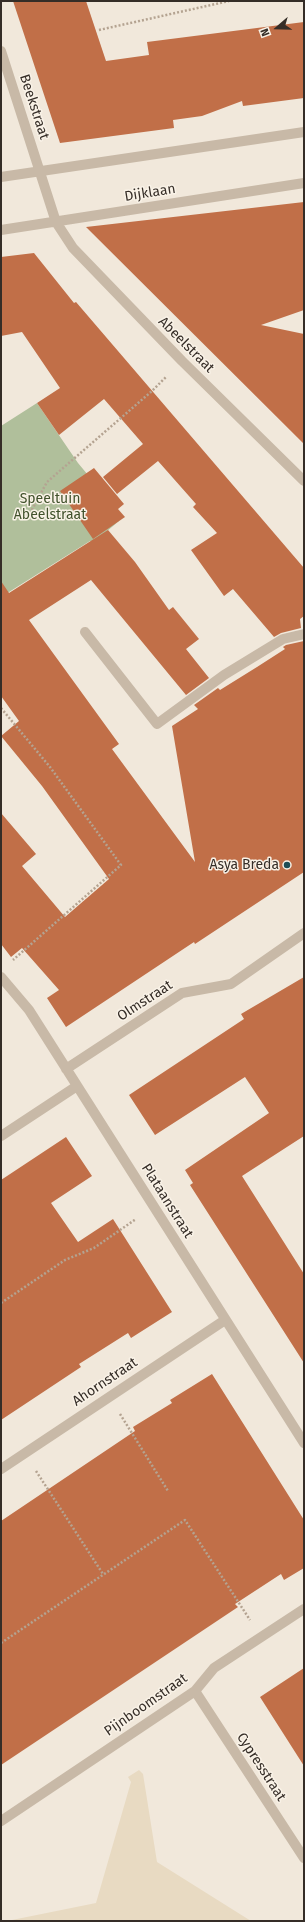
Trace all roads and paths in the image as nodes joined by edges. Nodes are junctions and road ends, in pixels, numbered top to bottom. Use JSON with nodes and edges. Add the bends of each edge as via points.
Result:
{"nodes":[{"id":1,"x":229,"y":1,"type":"edge"},
{"id":2,"x":99,"y":30,"type":"dead end"},
{"id":3,"x":1,"y":51,"type":"edge"},
{"id":4,"x":304,"y":132,"type":"edge"},
{"id":5,"x":40,"y":171,"type":"junction"},
{"id":6,"x":1,"y":176,"type":"edge"},
{"id":7,"x":304,"y":184,"type":"edge"},
{"id":8,"x":56,"y":222,"type":"junction"},
{"id":9,"x":1,"y":230,"type":"edge"},
{"id":10,"x":182,"y":361,"type":"junction"},
{"id":11,"x":304,"y":481,"type":"edge"},
{"id":12,"x":28,"y":517,"type":"dead end"},
{"id":13,"x":85,"y":632,"type":"dead end"},
{"id":14,"x":304,"y":634,"type":"edge"},
{"id":15,"x":1,"y":708,"type":"edge"},
{"id":16,"x":304,"y":934,"type":"edge"},
{"id":17,"x":7,"y":965,"type":"dead end"},
{"id":18,"x":1,"y":977,"type":"edge"},
{"id":19,"x":66,"y":1069,"type":"junction"},
{"id":20,"x":77,"y":1086,"type":"junction"},
{"id":21,"x":1,"y":1136,"type":"edge"},
{"id":22,"x":154,"y":1207,"type":"junction"},
{"id":23,"x":1,"y":1303,"type":"edge"},
{"id":24,"x":226,"y":1320,"type":"junction"},
{"id":25,"x":109,"y":1397,"type":"junction"},
{"id":26,"x":304,"y":1443,"type":"edge"},
{"id":27,"x":24,"y":1453,"type":"junction"},
{"id":28,"x":1,"y":1469,"type":"edge"},
{"id":29,"x":168,"y":1491,"type":"dead end"},
{"id":30,"x":104,"y":1574,"type":"junction"},
{"id":31,"x":304,"y":1609,"type":"edge"},
{"id":32,"x":261,"y":1637,"type":"junction"},
{"id":33,"x":1,"y":1643,"type":"edge"},
{"id":34,"x":195,"y":1691,"type":"junction"},
{"id":35,"x":1,"y":1821,"type":"edge"},
{"id":36,"x":304,"y":1858,"type":"edge"}],
"edges":[{"from":1,"to":2,"type":"path"},
{"from":3,"to":5,"type":"street","name":"Beekstraat"},
{"from":4,"to":5,"type":"street"},
{"from":5,"to":6,"type":"street"},
{"from":5,"to":8,"type":"street","name":"Beekstraat"},
{"from":7,"to":8,"type":"street","name":"Dijklaan"},
{"from":8,"to":9,"type":"street","name":"Dijklaan"},
{"from":8,"to":10,"type":"street","name":"Abeelstraat","via":[[73,248]]},
{"from":10,"to":11,"type":"street","name":"Abeelstraat"},
{"from":10,"to":12,"type":"path","via":[[152,391],[47,482]]},
{"from":13,"to":14,"type":"street","via":[[157,724],[224,675],[283,638]]},
{"from":15,"to":17,"type":"path","via":[[50,768],[121,865]]},
{"from":16,"to":19,"type":"street","name":"Olmstraat","via":[[231,984],[182,993]]},
{"from":18,"to":19,"type":"street","name":"Plataanstraat","via":[[29,1010]]},
{"from":19,"to":20,"type":"street","name":"Plataanstraat"},
{"from":20,"to":21,"type":"street"},
{"from":20,"to":22,"type":"street","name":"Plataanstraat"},
{"from":22,"to":23,"type":"path","via":[[94,1248],[65,1260]]},
{"from":22,"to":24,"type":"street","name":"Plataanstraat"},
{"from":24,"to":25,"type":"street","name":"Ahornstraat"},
{"from":24,"to":26,"type":"street","name":"Plataanstraat"},
{"from":25,"to":27,"type":"street","name":"Ahornstraat"},
{"from":25,"to":29,"type":"path"},
{"from":27,"to":28,"type":"street","name":"Ahornstraat"},
{"from":27,"to":30,"type":"path"},
{"from":30,"to":32,"type":"path","via":[[185,1520]]},
{"from":30,"to":33,"type":"path"},
{"from":31,"to":32,"type":"street","name":"Pijnboomstraat"},
{"from":32,"to":34,"type":"street","name":"Pijnboomstraat","via":[[214,1668]]},
{"from":34,"to":35,"type":"street","name":"Pijnboomstraat"},
{"from":34,"to":36,"type":"street","name":"Cypresstraat"}]}
